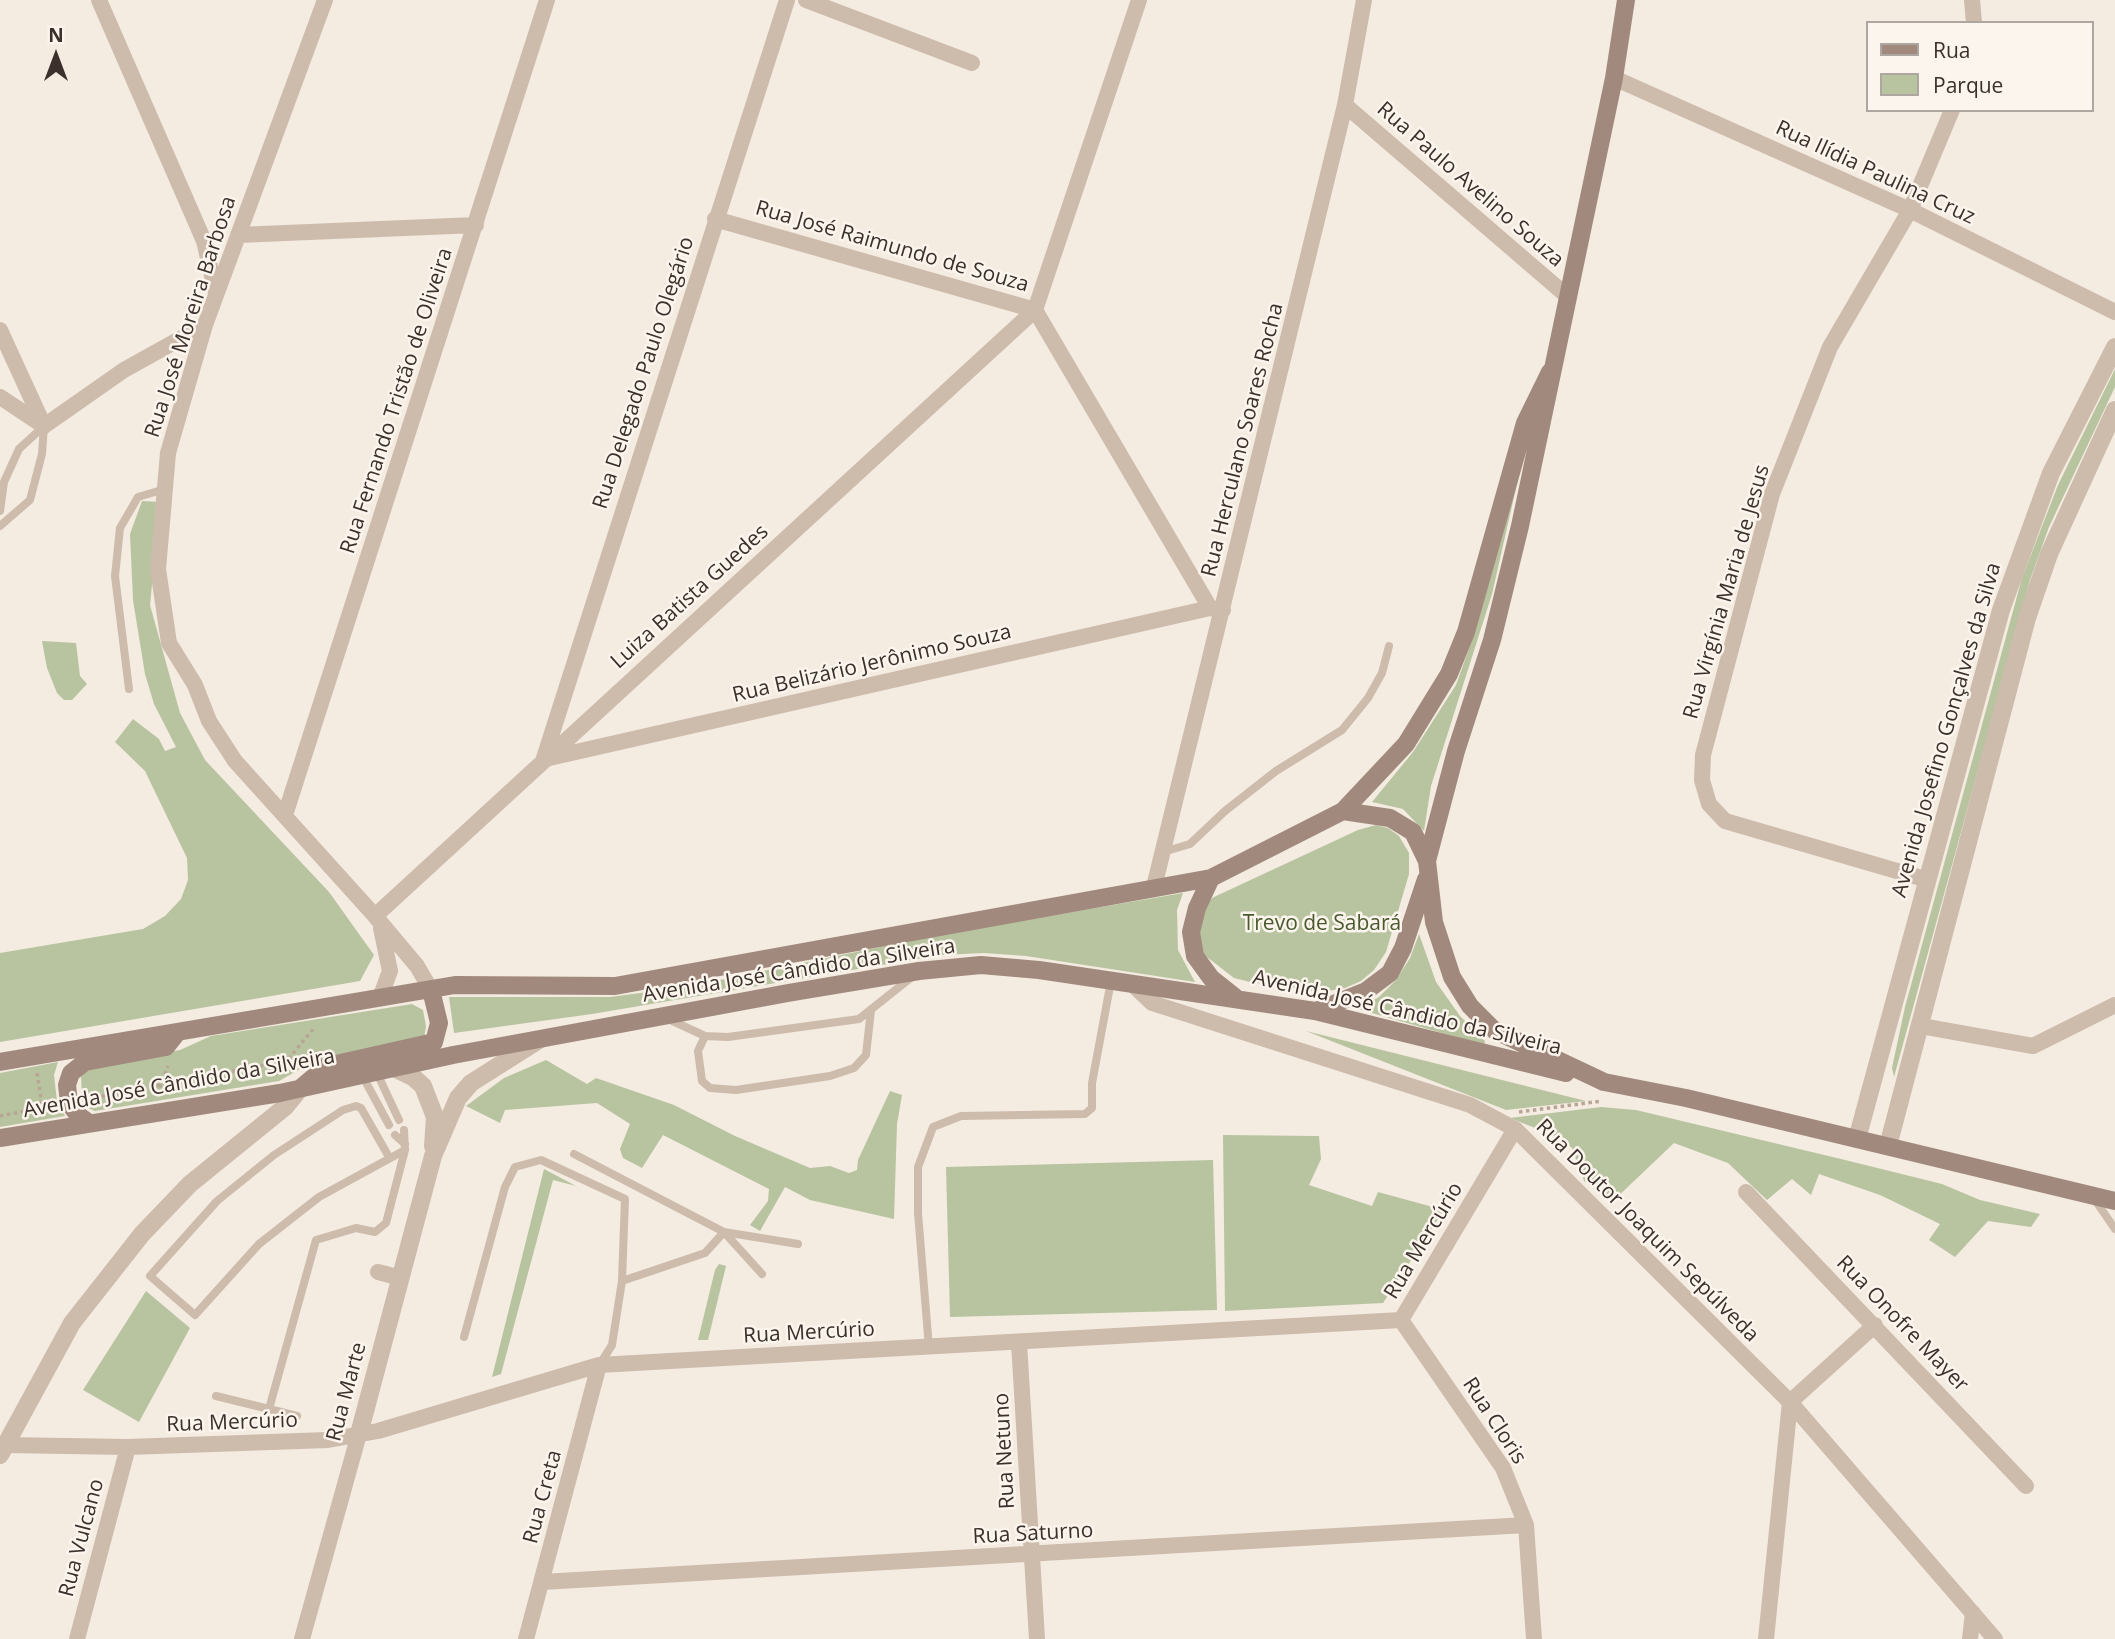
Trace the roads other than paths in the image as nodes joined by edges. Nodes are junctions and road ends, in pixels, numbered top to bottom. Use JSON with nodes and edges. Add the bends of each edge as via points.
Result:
{"nodes":[{"id":1,"x":99,"y":0,"type":"edge"},
{"id":2,"x":326,"y":0,"type":"edge"},
{"id":3,"x":547,"y":0,"type":"edge"},
{"id":4,"x":787,"y":0,"type":"edge"},
{"id":5,"x":806,"y":0,"type":"edge"},
{"id":6,"x":1139,"y":0,"type":"edge"},
{"id":7,"x":1364,"y":0,"type":"edge"},
{"id":8,"x":1626,"y":0,"type":"edge"},
{"id":9,"x":1972,"y":0,"type":"edge"},
{"id":10,"x":1974,"y":21,"type":"edge"},
{"id":11,"x":972,"y":63,"type":"dead end"},
{"id":12,"x":1614,"y":78,"type":"junction"},
{"id":13,"x":1345,"y":105,"type":"junction"},
{"id":14,"x":1951,"y":112,"type":"edge"},
{"id":15,"x":1910,"y":210,"type":"junction"},
{"id":16,"x":715,"y":219,"type":"junction"},
{"id":17,"x":476,"y":225,"type":"junction"},
{"id":18,"x":238,"y":235,"type":"junction"},
{"id":19,"x":216,"y":293,"type":"junction"},
{"id":20,"x":1567,"y":296,"type":"junction"},
{"id":21,"x":1035,"y":310,"type":"junction"},
{"id":22,"x":2115,"y":312,"type":"edge"},
{"id":23,"x":205,"y":325,"type":"junction"},
{"id":24,"x":0,"y":330,"type":"edge"},
{"id":25,"x":2115,"y":346,"type":"edge"},
{"id":26,"x":1550,"y":372,"type":"junction"},
{"id":27,"x":0,"y":397,"type":"edge"},
{"id":28,"x":2113,"y":420,"type":"edge"},
{"id":29,"x":44,"y":426,"type":"junction"},
{"id":30,"x":164,"y":489,"type":"junction"},
{"id":31,"x":0,"y":511,"type":"edge"},
{"id":32,"x":0,"y":526,"type":"edge"},
{"id":33,"x":1217,"y":609,"type":"junction"},
{"id":34,"x":1389,"y":646,"type":"dead end"},
{"id":35,"x":129,"y":689,"type":"dead end"},
{"id":36,"x":543,"y":759,"type":"junction"},
{"id":37,"x":1343,"y":811,"type":"junction"},
{"id":38,"x":285,"y":815,"type":"junction"},
{"id":39,"x":1163,"y":852,"type":"junction"},
{"id":40,"x":1428,"y":866,"type":"junction"},
{"id":41,"x":1211,"y":878,"type":"junction"},
{"id":42,"x":1928,"y":880,"type":"junction"},
{"id":43,"x":1154,"y":887,"type":"junction"},
{"id":44,"x":377,"y":919,"type":"junction"},
{"id":45,"x":919,"y":971,"type":"junction"},
{"id":46,"x":1111,"y":981,"type":"junction"},
{"id":47,"x":1133,"y":985,"type":"junction"},
{"id":48,"x":430,"y":990,"type":"junction"},
{"id":49,"x":380,"y":998,"type":"junction"},
{"id":50,"x":1237,"y":998,"type":"junction"},
{"id":51,"x":2115,"y":1005,"type":"edge"},
{"id":52,"x":871,"y":1010,"type":"junction"},
{"id":53,"x":1315,"y":1011,"type":"junction"},
{"id":54,"x":663,"y":1017,"type":"junction"},
{"id":55,"x":1921,"y":1026,"type":"junction"},
{"id":56,"x":178,"y":1032,"type":"junction"},
{"id":57,"x":705,"y":1036,"type":"junction"},
{"id":58,"x":542,"y":1038,"type":"junction"},
{"id":59,"x":0,"y":1062,"type":"edge"},
{"id":60,"x":377,"y":1071,"type":"junction"},
{"id":61,"x":1604,"y":1082,"type":"junction"},
{"id":62,"x":299,"y":1090,"type":"junction"},
{"id":63,"x":399,"y":1119,"type":"dead end"},
{"id":64,"x":89,"y":1123,"type":"junction"},
{"id":65,"x":389,"y":1125,"type":"dead end"},
{"id":66,"x":1515,"y":1129,"type":"junction"},
{"id":67,"x":404,"y":1130,"type":"dead end"},
{"id":68,"x":395,"y":1135,"type":"dead end"},
{"id":69,"x":0,"y":1138,"type":"edge"},
{"id":70,"x":1857,"y":1139,"type":"junction"},
{"id":71,"x":1888,"y":1146,"type":"junction"},
{"id":72,"x":405,"y":1147,"type":"junction"},
{"id":73,"x":573,"y":1154,"type":"dead end"},
{"id":74,"x":433,"y":1156,"type":"junction"},
{"id":75,"x":388,"y":1157,"type":"junction"},
{"id":76,"x":1746,"y":1192,"type":"dead end"},
{"id":77,"x":2092,"y":1195,"type":"junction"},
{"id":78,"x":2115,"y":1200,"type":"edge"},
{"id":79,"x":2115,"y":1229,"type":"edge"},
{"id":80,"x":724,"y":1232,"type":"junction"},
{"id":81,"x":798,"y":1244,"type":"dead end"},
{"id":82,"x":378,"y":1272,"type":"dead end"},
{"id":83,"x":762,"y":1274,"type":"dead end"},
{"id":84,"x":401,"y":1278,"type":"junction"},
{"id":85,"x":622,"y":1281,"type":"junction"},
{"id":86,"x":1401,"y":1320,"type":"junction"},
{"id":87,"x":1875,"y":1325,"type":"junction"},
{"id":88,"x":464,"y":1337,"type":"dead end"},
{"id":89,"x":1019,"y":1343,"type":"junction"},
{"id":90,"x":929,"y":1348,"type":"junction"},
{"id":91,"x":599,"y":1366,"type":"junction"},
{"id":92,"x":216,"y":1396,"type":"dead end"},
{"id":93,"x":1790,"y":1402,"type":"junction"},
{"id":94,"x":269,"y":1409,"type":"junction"},
{"id":95,"x":297,"y":1416,"type":"dead end"},
{"id":96,"x":359,"y":1434,"type":"junction"},
{"id":97,"x":128,"y":1447,"type":"junction"},
{"id":98,"x":2,"y":1448,"type":"edge"},
{"id":99,"x":2026,"y":1486,"type":"dead end"},
{"id":100,"x":1526,"y":1525,"type":"junction"},
{"id":101,"x":1032,"y":1555,"type":"junction"},
{"id":102,"x":542,"y":1582,"type":"junction"},
{"id":103,"x":1973,"y":1613,"type":"junction"},
{"id":104,"x":77,"y":1639,"type":"edge"},
{"id":105,"x":302,"y":1639,"type":"edge"},
{"id":106,"x":526,"y":1639,"type":"edge"},
{"id":107,"x":1037,"y":1639,"type":"edge"},
{"id":108,"x":1534,"y":1639,"type":"edge"},
{"id":109,"x":1766,"y":1639,"type":"edge"},
{"id":110,"x":1970,"y":1639,"type":"edge"},
{"id":111,"x":1995,"y":1639,"type":"edge"}],
"edges":[{"from":1,"to":19,"type":"street","via":[[204,242]]},
{"from":2,"to":18,"type":"street","name":"Rua José Moreira Barbosa"},
{"from":3,"to":17,"type":"street","name":"Rua Fernando Tristão de Oliveira"},
{"from":4,"to":16,"type":"street","name":"Rua Delegado Paulo Olegário"},
{"from":5,"to":11,"type":"street"},
{"from":6,"to":21,"type":"street"},
{"from":7,"to":13,"type":"street","name":"Rua Herculano Soares Rocha"},
{"from":8,"to":12,"type":"main road"},
{"from":9,"to":10,"type":"street"},
{"from":12,"to":15,"type":"street","name":"Rua Ilídia Paulina Cruz"},
{"from":12,"to":20,"type":"main road"},
{"from":13,"to":20,"type":"street","name":"Rua Paulo Avelino Souza"},
{"from":13,"to":33,"type":"street","name":"Rua Herculano Soares Rocha"},
{"from":14,"to":15,"type":"street","name":"Rua Virgínia Maria de Jesus"},
{"from":15,"to":22,"type":"street","name":"Rua Ilídia Paulina Cruz"},
{"from":15,"to":42,"type":"street","name":"Rua Virgínia Maria de Jesus","via":[[1830,347],[1772,494],[1703,755],[1702,780],[1709,804],[1725,821]]},
{"from":16,"to":21,"type":"street","name":"Rua José Raimundo de Souza"},
{"from":16,"to":36,"type":"street","name":"Rua Delegado Paulo Olegário"},
{"from":17,"to":18,"type":"street"},
{"from":17,"to":38,"type":"street","name":"Rua Fernando Tristão de Oliveira"},
{"from":18,"to":19,"type":"street","name":"Rua José Moreira Barbosa"},
{"from":19,"to":23,"type":"street","name":"Rua José Moreira Barbosa"},
{"from":20,"to":26,"type":"main road"},
{"from":21,"to":33,"type":"street","name":"Rua José Raimundo de Souza"},
{"from":21,"to":36,"type":"street","name":"Luiza Batista Guedes"},
{"from":23,"to":29,"type":"street","via":[[124,370]]},
{"from":23,"to":30,"type":"street","name":"Rua José Moreira Barbosa","via":[[168,453]]},
{"from":24,"to":29,"type":"street"},
{"from":25,"to":42,"type":"street","name":"Avenida Josefino Gonçalves da Silva","via":[[2051,473],[2024,544],[2001,610]]},
{"from":26,"to":37,"type":"main road","via":[[1525,423],[1466,632],[1449,674],[1405,744]]},
{"from":26,"to":40,"type":"main road","via":[[1492,640],[1456,751]]},
{"from":27,"to":29,"type":"street"},
{"from":28,"to":55,"type":"street","via":[[2049,554],[2027,618]]},
{"from":29,"to":31,"type":"lane","via":[[19,449],[4,482]]},
{"from":29,"to":32,"type":"lane","via":[[30,500]]},
{"from":30,"to":35,"type":"lane","via":[[138,497],[120,528],[115,576]]},
{"from":30,"to":38,"type":"street","name":"Rua José Moreira Barbosa","via":[[158,569],[169,643],[195,685],[208,722]]},
{"from":33,"to":36,"type":"street","name":"Rua Belizário Jerônimo Souza"},
{"from":33,"to":39,"type":"street","name":"Rua Herculano Soares Rocha"},
{"from":34,"to":39,"type":"lane","via":[[1382,673],[1342,730],[1276,771],[1190,844]]},
{"from":36,"to":44,"type":"street","name":"Luiza Batista Guedes"},
{"from":37,"to":40,"type":"main road","via":[[1390,818],[1413,832]]},
{"from":37,"to":41,"type":"main road","name":"Avenida José Cândido da Silveira"},
{"from":38,"to":44,"type":"street","name":"Rua José Moreira Barbosa"},
{"from":39,"to":43,"type":"street","name":"Rua Herculano Soares Rocha"},
{"from":40,"to":53,"type":"main road","via":[[1403,948],[1390,973],[1366,991]]},
{"from":40,"to":61,"type":"main road","via":[[1434,922],[1452,977],[1470,1006],[1494,1030]]},
{"from":41,"to":43,"type":"main road","name":"Avenida José Cândido da Silveira"},
{"from":41,"to":50,"type":"main road","via":[[1191,933],[1195,956],[1210,978]]},
{"from":42,"to":70,"type":"street","name":"Avenida Josefino Gonçalves da Silva"},
{"from":43,"to":48,"type":"main road","name":"Avenida José Cândido da Silveira","via":[[615,985],[455,985]]},
{"from":44,"to":48,"type":"street","name":"Rua José Moreira Barbosa"},
{"from":44,"to":49,"type":"street","name":"Rua José Moreira Barbosa","via":[[390,971]]},
{"from":45,"to":46,"type":"main road","name":"Avenida José Cândido da Silveira","via":[[981,965]]},
{"from":45,"to":52,"type":"lane"},
{"from":45,"to":54,"type":"main road","name":"Avenida José Cândido da Silveira"},
{"from":46,"to":47,"type":"main road","name":"Avenida José Cândido da Silveira"},
{"from":46,"to":90,"type":"lane","via":[[1092,1083],[1093,1108],[1085,1114],[961,1116],[933,1127],[918,1167]]},
{"from":47,"to":50,"type":"main road","name":"Avenida José Cândido da Silveira"},
{"from":47,"to":66,"type":"street","name":"Rua Doutor Joaquim Sepúlveda","via":[[1152,1003],[1470,1105]]},
{"from":48,"to":49,"type":"main road","name":"Avenida José Cândido da Silveira"},
{"from":48,"to":62,"type":"main road","via":[[439,1023],[434,1042],[327,1066]]},
{"from":49,"to":56,"type":"main road","name":"Avenida José Cândido da Silveira"},
{"from":50,"to":53,"type":"main road","name":"Avenida José Cândido da Silveira"},
{"from":51,"to":55,"type":"street","via":[[2032,1046]]},
{"from":52,"to":57,"type":"lane","via":[[859,1019],[728,1037]]},
{"from":52,"to":57,"type":"lane","via":[[866,1055],[854,1068],[830,1076],[736,1090],[710,1088],[702,1081],[698,1051]]},
{"from":53,"to":61,"type":"main road","name":"Avenida José Cândido da Silveira"},
{"from":54,"to":57,"type":"lane"},
{"from":54,"to":58,"type":"main road","name":"Avenida José Cândido da Silveira"},
{"from":55,"to":71,"type":"street"},
{"from":56,"to":59,"type":"main road","name":"Avenida José Cândido da Silveira"},
{"from":56,"to":64,"type":"main road","via":[[166,1047],[85,1062],[71,1073],[69,1103]]},
{"from":58,"to":60,"type":"main road","name":"Avenida José Cândido da Silveira"},
{"from":58,"to":74,"type":"street","name":"Rua Marte","via":[[471,1083],[458,1098]]},
{"from":60,"to":62,"type":"main road","name":"Avenida José Cândido da Silveira"},
{"from":60,"to":63,"type":"lane"},
{"from":60,"to":65,"type":"lane"},
{"from":60,"to":74,"type":"street","name":"Rua Marte","via":[[413,1077],[423,1086],[435,1117]]},
{"from":61,"to":70,"type":"main road"},
{"from":62,"to":64,"type":"main road","name":"Avenida José Cândido da Silveira"},
{"from":62,"to":98,"type":"street","via":[[285,1107],[190,1184],[142,1234],[72,1323]]},
{"from":64,"to":69,"type":"main road","name":"Avenida José Cândido da Silveira"},
{"from":66,"to":86,"type":"street","name":"Rua Mercúrio"},
{"from":66,"to":93,"type":"street","name":"Rua Doutor Joaquim Sepúlveda"},
{"from":67,"to":72,"type":"lane"},
{"from":68,"to":72,"type":"lane"},
{"from":70,"to":71,"type":"main road"},
{"from":71,"to":77,"type":"main road"},
{"from":72,"to":75,"type":"lane"},
{"from":72,"to":94,"type":"lane","via":[[386,1223],[375,1232],[356,1228],[316,1240]]},
{"from":73,"to":80,"type":"lane"},
{"from":74,"to":84,"type":"street","name":"Rua Marte"},
{"from":75,"to":75,"type":"lane","via":[[319,1197],[259,1244],[195,1315],[150,1276],[217,1201],[274,1155],[343,1110],[360,1108]]},
{"from":76,"to":87,"type":"street","name":"Rua Onofre Mayer"},
{"from":77,"to":78,"type":"main road"},
{"from":77,"to":79,"type":"lane"},
{"from":80,"to":81,"type":"lane"},
{"from":80,"to":83,"type":"lane"},
{"from":80,"to":85,"type":"lane","via":[[705,1253]]},
{"from":82,"to":84,"type":"street"},
{"from":84,"to":96,"type":"street","name":"Rua Marte"},
{"from":85,"to":88,"type":"lane","via":[[625,1199],[541,1160],[515,1167],[505,1187]]},
{"from":85,"to":91,"type":"lane","via":[[612,1345]]},
{"from":86,"to":89,"type":"street","name":"Rua Mercúrio"},
{"from":86,"to":100,"type":"street","name":"Rua Cloris","via":[[1503,1468]]},
{"from":87,"to":93,"type":"street"},
{"from":87,"to":99,"type":"street","name":"Rua Onofre Mayer"},
{"from":89,"to":90,"type":"street","name":"Rua Mercúrio"},
{"from":89,"to":101,"type":"street","name":"Rua Netuno"},
{"from":90,"to":91,"type":"street","name":"Rua Mercúrio"},
{"from":91,"to":96,"type":"street","name":"Rua Mercúrio"},
{"from":91,"to":102,"type":"street","name":"Rua Creta"},
{"from":92,"to":94,"type":"lane"},
{"from":93,"to":103,"type":"street","name":"Rua Doutor Joaquim Sepúlveda"},
{"from":93,"to":109,"type":"street"},
{"from":94,"to":95,"type":"lane"},
{"from":96,"to":97,"type":"street","name":"Rua Mercúrio","via":[[328,1440]]},
{"from":96,"to":105,"type":"street","name":"Rua Marte"},
{"from":97,"to":98,"type":"street","name":"Rua Mercúrio"},
{"from":97,"to":104,"type":"street","name":"Rua Vulcano"},
{"from":100,"to":101,"type":"street","name":"Rua Saturno"},
{"from":100,"to":108,"type":"street","name":"Rua Cloris"},
{"from":101,"to":102,"type":"street","name":"Rua Saturno"},
{"from":101,"to":107,"type":"street","name":"Rua Netuno"},
{"from":102,"to":106,"type":"street","name":"Rua Creta"},
{"from":103,"to":110,"type":"street"},
{"from":103,"to":111,"type":"street","name":"Rua Doutor Joaquim Sepúlveda"}]}
